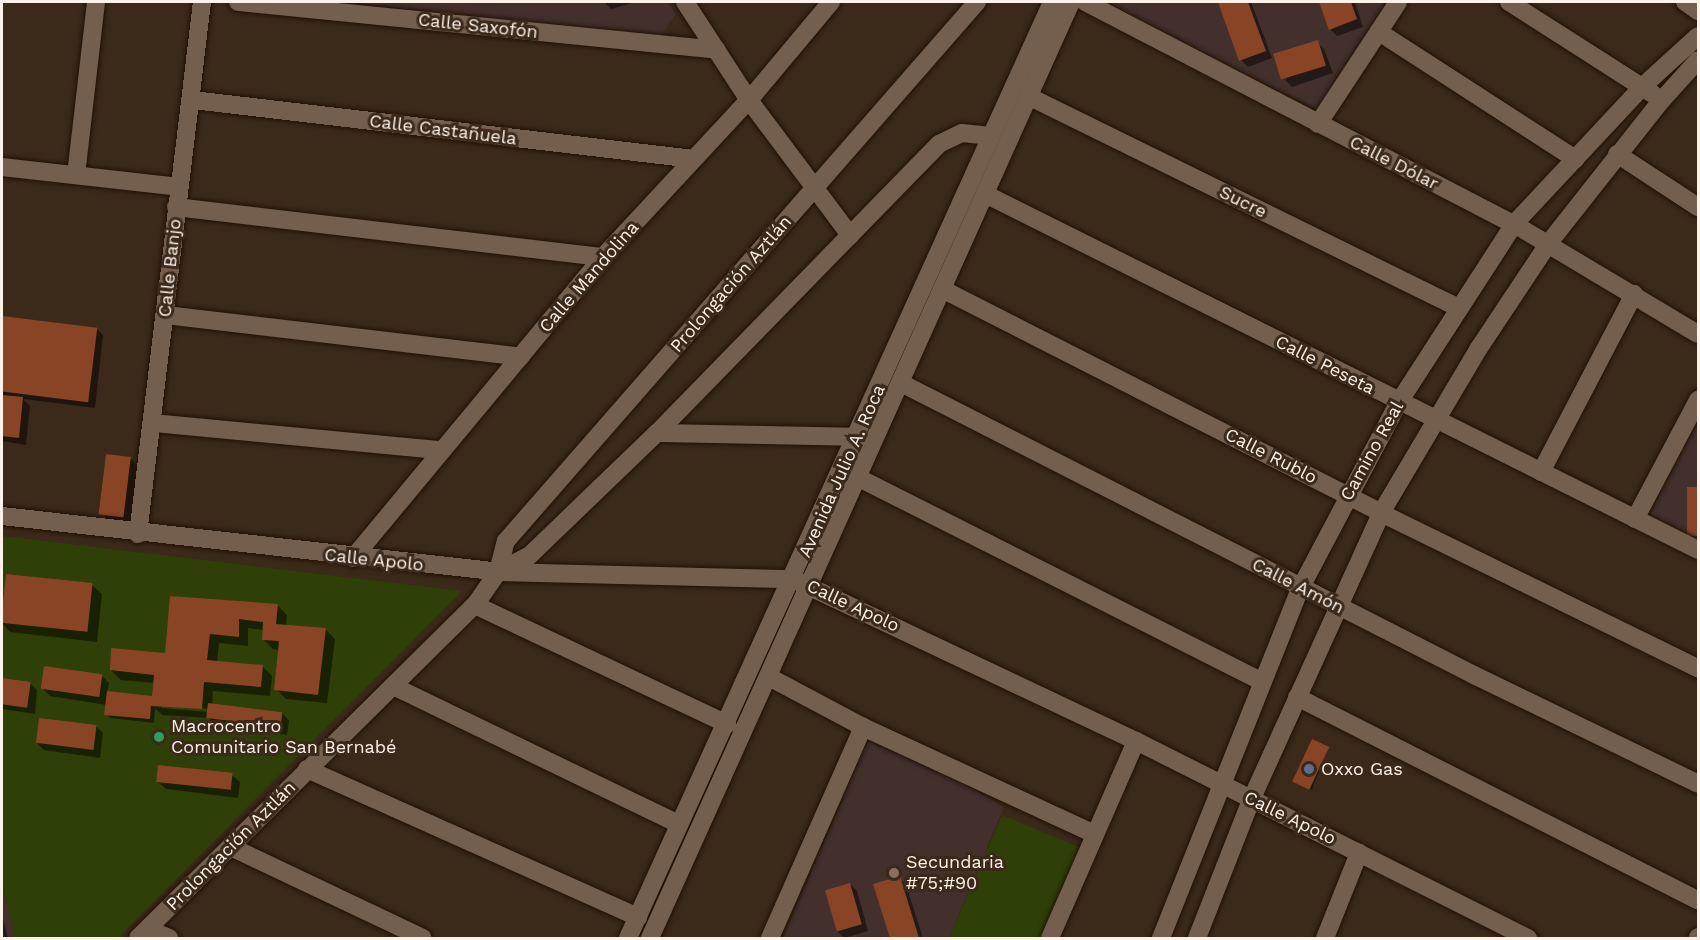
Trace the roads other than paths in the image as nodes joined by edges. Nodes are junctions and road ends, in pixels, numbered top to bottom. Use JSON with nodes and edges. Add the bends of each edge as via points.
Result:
{"nodes":[{"id":1,"x":96,"y":2,"type":"edge"},
{"id":2,"x":202,"y":2,"type":"edge"},
{"id":3,"x":238,"y":2,"type":"edge"},
{"id":4,"x":685,"y":2,"type":"edge"},
{"id":5,"x":976,"y":2,"type":"edge"},
{"id":6,"x":1052,"y":2,"type":"edge"},
{"id":7,"x":1071,"y":2,"type":"edge"},
{"id":8,"x":1085,"y":2,"type":"edge"},
{"id":9,"x":1398,"y":2,"type":"edge"},
{"id":10,"x":1509,"y":2,"type":"edge"},
{"id":11,"x":1685,"y":2,"type":"edge"},
{"id":12,"x":821,"y":6,"type":"edge"},
{"id":13,"x":1698,"y":11,"type":"edge"},
{"id":14,"x":1379,"y":32,"type":"junction"},
{"id":15,"x":1698,"y":36,"type":"edge"},
{"id":16,"x":717,"y":50,"type":"junction"},
{"id":17,"x":1698,"y":60,"type":"edge"},
{"id":18,"x":1643,"y":86,"type":"junction"},
{"id":19,"x":1030,"y":97,"type":"junction"},
{"id":20,"x":193,"y":100,"type":"junction"},
{"id":21,"x":749,"y":100,"type":"junction"},
{"id":22,"x":1661,"y":101,"type":"junction"},
{"id":23,"x":1318,"y":124,"type":"junction"},
{"id":24,"x":991,"y":136,"type":"junction"},
{"id":25,"x":1617,"y":154,"type":"junction"},
{"id":26,"x":694,"y":159,"type":"junction"},
{"id":27,"x":1575,"y":159,"type":"junction"},
{"id":28,"x":2,"y":167,"type":"edge"},
{"id":29,"x":76,"y":175,"type":"junction"},
{"id":30,"x":179,"y":187,"type":"junction"},
{"id":31,"x":814,"y":189,"type":"junction"},
{"id":32,"x":985,"y":194,"type":"junction"},
{"id":33,"x":176,"y":207,"type":"junction"},
{"id":34,"x":1698,"y":207,"type":"edge"},
{"id":35,"x":1514,"y":224,"type":"junction"},
{"id":36,"x":850,"y":235,"type":"junction"},
{"id":37,"x":1548,"y":244,"type":"junction"},
{"id":38,"x":603,"y":256,"type":"junction"},
{"id":39,"x":942,"y":289,"type":"junction"},
{"id":40,"x":1634,"y":294,"type":"junction"},
{"id":41,"x":1456,"y":307,"type":"junction"},
{"id":42,"x":166,"y":315,"type":"junction"},
{"id":43,"x":1698,"y":334,"type":"edge"},
{"id":44,"x":521,"y":357,"type":"junction"},
{"id":45,"x":901,"y":383,"type":"junction"},
{"id":46,"x":1698,"y":400,"type":"edge"},
{"id":47,"x":1399,"y":402,"type":"junction"},
{"id":48,"x":1435,"y":420,"type":"junction"},
{"id":49,"x":153,"y":423,"type":"junction"},
{"id":50,"x":657,"y":433,"type":"junction"},
{"id":51,"x":858,"y":437,"type":"junction"},
{"id":52,"x":440,"y":450,"type":"junction"},
{"id":53,"x":1541,"y":472,"type":"junction"},
{"id":54,"x":857,"y":477,"type":"junction"},
{"id":55,"x":1346,"y":495,"type":"junction"},
{"id":56,"x":1381,"y":513,"type":"junction"},
{"id":57,"x":2,"y":516,"type":"edge"},
{"id":58,"x":1635,"y":519,"type":"junction"},
{"id":59,"x":138,"y":534,"type":"junction"},
{"id":60,"x":1698,"y":550,"type":"edge"},
{"id":61,"x":353,"y":558,"type":"junction"},
{"id":62,"x":498,"y":572,"type":"junction"},
{"id":63,"x":801,"y":582,"type":"junction"},
{"id":64,"x":1301,"y":587,"type":"junction"},
{"id":65,"x":476,"y":604,"type":"junction"},
{"id":66,"x":1336,"y":605,"type":"junction"},
{"id":67,"x":1698,"y":668,"type":"edge"},
{"id":68,"x":769,"y":677,"type":"junction"},
{"id":69,"x":1262,"y":682,"type":"junction"},
{"id":70,"x":393,"y":686,"type":"junction"},
{"id":71,"x":1297,"y":697,"type":"junction"},
{"id":72,"x":727,"y":724,"type":"junction"},
{"id":73,"x":863,"y":727,"type":"junction"},
{"id":74,"x":1137,"y":741,"type":"junction"},
{"id":75,"x":308,"y":769,"type":"junction"},
{"id":76,"x":1698,"y":784,"type":"edge"},
{"id":77,"x":1223,"y":786,"type":"junction"},
{"id":78,"x":1252,"y":798,"type":"junction"},
{"id":79,"x":679,"y":824,"type":"junction"},
{"id":80,"x":1095,"y":834,"type":"junction"},
{"id":81,"x":231,"y":847,"type":"junction"},
{"id":82,"x":1359,"y":853,"type":"junction"},
{"id":83,"x":1698,"y":900,"type":"edge"},
{"id":84,"x":638,"y":917,"type":"junction"},
{"id":85,"x":143,"y":934,"type":"edge"},
{"id":86,"x":169,"y":939,"type":"edge"},
{"id":87,"x":423,"y":939,"type":"edge"},
{"id":88,"x":628,"y":939,"type":"edge"},
{"id":89,"x":650,"y":939,"type":"edge"},
{"id":90,"x":770,"y":939,"type":"edge"},
{"id":91,"x":1050,"y":939,"type":"edge"},
{"id":92,"x":1161,"y":939,"type":"edge"},
{"id":93,"x":1197,"y":939,"type":"edge"},
{"id":94,"x":1325,"y":939,"type":"edge"},
{"id":95,"x":1528,"y":939,"type":"edge"}],
"edges":[{"from":1,"to":29,"type":"street"},
{"from":2,"to":20,"type":"street","name":"Calle Banjo"},
{"from":3,"to":16,"type":"street","name":"Calle Saxofón"},
{"from":4,"to":16,"type":"street"},
{"from":5,"to":31,"type":"street","name":"Prolongación Aztlán"},
{"from":6,"to":24,"type":"street","name":"Avenida Julio A. Roca"},
{"from":7,"to":19,"type":"street","name":"Avenida Julio A. Roca"},
{"from":8,"to":23,"type":"street","name":"Calle Dólar"},
{"from":9,"to":14,"type":"street"},
{"from":10,"to":18,"type":"street"},
{"from":11,"to":13,"type":"street"},
{"from":12,"to":21,"type":"street","name":"Calle Mandolina"},
{"from":14,"to":23,"type":"street"},
{"from":14,"to":27,"type":"street"},
{"from":15,"to":18,"type":"street","name":"Camino Real"},
{"from":16,"to":21,"type":"street"},
{"from":17,"to":22,"type":"street","name":"Camino Real"},
{"from":18,"to":22,"type":"street"},
{"from":18,"to":27,"type":"street","name":"Camino Real"},
{"from":19,"to":32,"type":"street","name":"Avenida Julio A. Roca"},
{"from":19,"to":41,"type":"street","name":"Sucre"},
{"from":20,"to":26,"type":"street","name":"Calle Castañuela"},
{"from":20,"to":30,"type":"street","name":"Calle Banjo"},
{"from":21,"to":26,"type":"street","name":"Calle Mandolina"},
{"from":21,"to":31,"type":"street"},
{"from":22,"to":25,"type":"street","name":"Camino Real"},
{"from":23,"to":35,"type":"street","name":"Calle Dólar"},
{"from":24,"to":36,"type":"street","name":"Prolongación Aztlán","via":[[962,133],[939,144]]},
{"from":24,"to":51,"type":"street","name":"Avenida Julio A. Roca"},
{"from":25,"to":34,"type":"street"},
{"from":25,"to":37,"type":"street","name":"Camino Real"},
{"from":26,"to":38,"type":"street","name":"Calle Mandolina"},
{"from":27,"to":35,"type":"street","name":"Camino Real"},
{"from":28,"to":29,"type":"street"},
{"from":29,"to":30,"type":"street"},
{"from":30,"to":33,"type":"street","name":"Calle Banjo"},
{"from":31,"to":36,"type":"street"},
{"from":31,"to":62,"type":"street","name":"Prolongación Aztlán","via":[[506,541]]},
{"from":32,"to":39,"type":"street","name":"Avenida Julio A. Roca"},
{"from":32,"to":47,"type":"street","name":"Calle Peseta"},
{"from":33,"to":38,"type":"street"},
{"from":33,"to":42,"type":"street","name":"Calle Banjo"},
{"from":35,"to":37,"type":"street","name":"Calle Dólar"},
{"from":35,"to":41,"type":"street","name":"Camino Real"},
{"from":36,"to":50,"type":"street","name":"Prolongación Aztlán"},
{"from":37,"to":40,"type":"street","name":"Calle Dólar"},
{"from":37,"to":48,"type":"street","name":"Camino Real"},
{"from":38,"to":44,"type":"street","name":"Calle Mandolina"},
{"from":39,"to":45,"type":"street","name":"Avenida Julio A. Roca"},
{"from":39,"to":55,"type":"street","name":"Calle Rublo"},
{"from":40,"to":43,"type":"street","name":"Calle Dólar"},
{"from":40,"to":53,"type":"street"},
{"from":41,"to":47,"type":"street","name":"Camino Real"},
{"from":42,"to":44,"type":"street"},
{"from":42,"to":49,"type":"street","name":"Calle Banjo"},
{"from":44,"to":52,"type":"street","name":"Calle Mandolina"},
{"from":45,"to":54,"type":"street","name":"Avenida Julio A. Roca"},
{"from":45,"to":64,"type":"street","name":"Calle Amón"},
{"from":46,"to":58,"type":"street"},
{"from":47,"to":48,"type":"street","name":"Calle Peseta"},
{"from":47,"to":55,"type":"street","name":"Camino Real"},
{"from":48,"to":53,"type":"street","name":"Calle Peseta"},
{"from":48,"to":56,"type":"street","name":"Camino Real"},
{"from":49,"to":52,"type":"street"},
{"from":49,"to":59,"type":"street","name":"Calle Banjo"},
{"from":50,"to":51,"type":"street"},
{"from":50,"to":62,"type":"street","name":"Prolongación Aztlán","via":[[529,556]]},
{"from":51,"to":63,"type":"street","name":"Avenida Julio A. Roca"},
{"from":52,"to":61,"type":"street","name":"Calle Mandolina"},
{"from":53,"to":58,"type":"street","name":"Calle Peseta"},
{"from":54,"to":63,"type":"street","name":"Avenida Julio A. Roca"},
{"from":54,"to":69,"type":"street"},
{"from":55,"to":56,"type":"street","name":"Calle Rublo"},
{"from":55,"to":64,"type":"street","name":"Camino Real"},
{"from":56,"to":66,"type":"street","name":"Camino Real"},
{"from":56,"to":67,"type":"street","name":"Calle Rublo"},
{"from":57,"to":59,"type":"street","name":"Calle Apolo"},
{"from":58,"to":60,"type":"street","name":"Calle Peseta"},
{"from":59,"to":61,"type":"street","name":"Calle Apolo"},
{"from":61,"to":62,"type":"street","name":"Calle Apolo"},
{"from":62,"to":63,"type":"street","name":"Calle Apolo"},
{"from":62,"to":65,"type":"street","name":"Prolongación Aztlán"},
{"from":63,"to":68,"type":"street","name":"Avenida Julio A. Roca"},
{"from":63,"to":72,"type":"street","name":"Avenida Julio A. Roca"},
{"from":63,"to":74,"type":"street","name":"Calle Apolo"},
{"from":64,"to":66,"type":"street","name":"Calle Amón"},
{"from":64,"to":69,"type":"street","name":"Camino Real"},
{"from":65,"to":70,"type":"street","name":"Prolongación Aztlán"},
{"from":65,"to":72,"type":"street"},
{"from":66,"to":71,"type":"street","name":"Camino Real"},
{"from":66,"to":76,"type":"street","name":"Calle Amón"},
{"from":68,"to":73,"type":"street"},
{"from":68,"to":89,"type":"street","name":"Avenida Julio A. Roca"},
{"from":69,"to":77,"type":"street","name":"Camino Real"},
{"from":70,"to":75,"type":"street","name":"Prolongación Aztlán"},
{"from":70,"to":79,"type":"street"},
{"from":71,"to":78,"type":"street","name":"Camino Real"},
{"from":71,"to":83,"type":"street"},
{"from":72,"to":79,"type":"street","name":"Avenida Julio A. Roca"},
{"from":73,"to":80,"type":"street"},
{"from":73,"to":90,"type":"street"},
{"from":74,"to":77,"type":"street","name":"Calle Apolo"},
{"from":74,"to":80,"type":"street"},
{"from":75,"to":81,"type":"street","name":"Prolongación Aztlán"},
{"from":75,"to":84,"type":"street"},
{"from":77,"to":78,"type":"street","name":"Calle Apolo"},
{"from":77,"to":92,"type":"street","name":"Camino Real"},
{"from":78,"to":82,"type":"street","name":"Calle Apolo"},
{"from":78,"to":93,"type":"street","name":"Camino Real"},
{"from":79,"to":84,"type":"street","name":"Avenida Julio A. Roca"},
{"from":80,"to":91,"type":"street"},
{"from":81,"to":85,"type":"street","name":"Prolongación Aztlán"},
{"from":81,"to":87,"type":"street"},
{"from":82,"to":94,"type":"street"},
{"from":82,"to":95,"type":"street","name":"Calle Apolo"},
{"from":84,"to":88,"type":"street","name":"Avenida Julio A. Roca"},
{"from":85,"to":86,"type":"street"}]}
